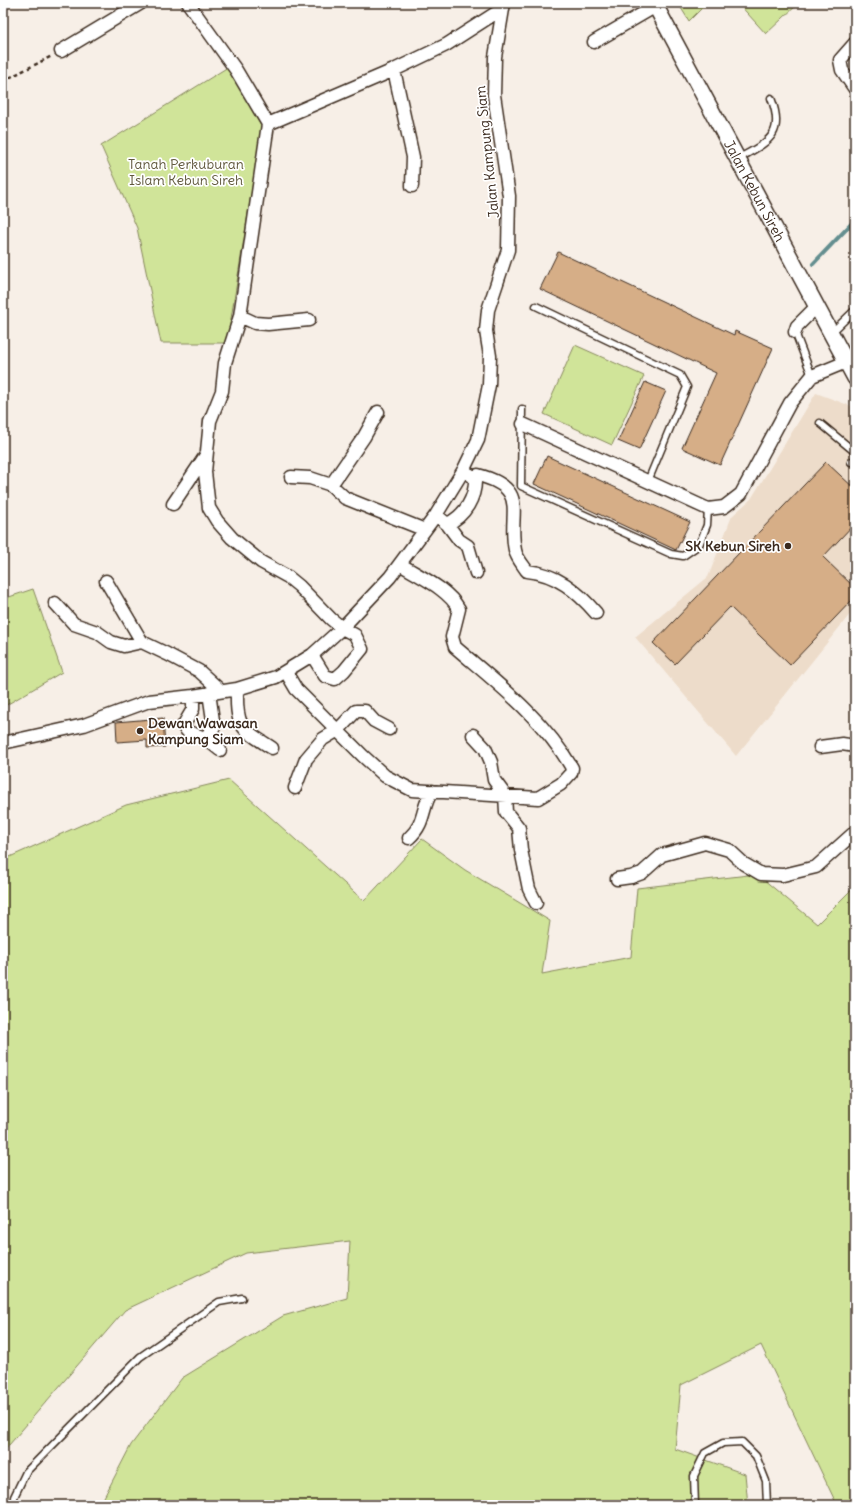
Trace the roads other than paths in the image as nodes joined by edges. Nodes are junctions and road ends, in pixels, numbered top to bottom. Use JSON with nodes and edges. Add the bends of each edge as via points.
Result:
{"nodes":[{"id":1,"x":141,"y":3,"type":"edge"},
{"id":2,"x":188,"y":3,"type":"edge"},
{"id":3,"x":655,"y":4,"type":"edge"},
{"id":4,"x":503,"y":6,"type":"edge"},
{"id":5,"x":594,"y":42,"type":"dead end"},
{"id":6,"x":855,"y":43,"type":"edge"},
{"id":7,"x":61,"y":51,"type":"road end"},
{"id":8,"x":394,"y":70,"type":"junction"},
{"id":9,"x":855,"y":89,"type":"edge"},
{"id":10,"x":771,"y":98,"type":"dead end"},
{"id":11,"x":268,"y":124,"type":"junction"},
{"id":12,"x":738,"y":159,"type":"junction"},
{"id":13,"x":412,"y":186,"type":"dead end"},
{"id":14,"x":536,"y":306,"type":"dead end"},
{"id":15,"x":817,"y":306,"type":"junction"},
{"id":16,"x":855,"y":310,"type":"edge"},
{"id":17,"x":240,"y":316,"type":"junction"},
{"id":18,"x":308,"y":320,"type":"dead end"},
{"id":19,"x":795,"y":332,"type":"joint"},
{"id":20,"x":831,"y":333,"type":"junction"},
{"id":21,"x":846,"y":362,"type":"junction"},
{"id":22,"x":812,"y":376,"type":"junction"},
{"id":23,"x":855,"y":378,"type":"edge"},
{"id":24,"x":522,"y":410,"type":"dead end"},
{"id":25,"x":378,"y":412,"type":"dead end"},
{"id":26,"x":523,"y":424,"type":"junction"},
{"id":27,"x":820,"y":424,"type":"dead end"},
{"id":28,"x":855,"y":452,"type":"edge"},
{"id":29,"x":206,"y":455,"type":"junction"},
{"id":30,"x":463,"y":471,"type":"junction"},
{"id":31,"x":291,"y":477,"type":"dead end"},
{"id":32,"x":475,"y":478,"type":"junction"},
{"id":33,"x":648,"y":481,"type":"junction"},
{"id":34,"x":331,"y":485,"type":"junction"},
{"id":35,"x":173,"y":504,"type":"dead end"},
{"id":36,"x":708,"y":509,"type":"junction"},
{"id":37,"x":436,"y":515,"type":"junction"},
{"id":38,"x":447,"y":524,"type":"junction"},
{"id":39,"x":425,"y":530,"type":"junction"},
{"id":40,"x":400,"y":564,"type":"junction"},
{"id":41,"x":476,"y":573,"type":"dead end"},
{"id":42,"x":106,"y":581,"type":"dead end"},
{"id":43,"x":55,"y":604,"type":"dead end"},
{"id":44,"x":596,"y":613,"type":"dead end"},
{"id":45,"x":342,"y":628,"type":"junction"},
{"id":46,"x":142,"y":642,"type":"junction"},
{"id":47,"x":312,"y":655,"type":"junction"},
{"id":48,"x":286,"y":672,"type":"junction"},
{"id":49,"x":237,"y":689,"type":"junction"},
{"id":50,"x":215,"y":692,"type":"junction"},
{"id":51,"x":193,"y":696,"type":"junction"},
{"id":52,"x":389,"y":729,"type":"dead end"},
{"id":53,"x":338,"y":730,"type":"junction"},
{"id":54,"x":473,"y":735,"type":"dead end"},
{"id":55,"x":205,"y":738,"type":"junction"},
{"id":56,"x":3,"y":743,"type":"edge"},
{"id":57,"x":855,"y":746,"type":"edge"},
{"id":58,"x":820,"y":747,"type":"dead end"},
{"id":59,"x":272,"y":748,"type":"dead end"},
{"id":60,"x":220,"y":750,"type":"dead end"},
{"id":61,"x":295,"y":788,"type":"dead end"},
{"id":62,"x":432,"y":791,"type":"junction"},
{"id":63,"x":505,"y":795,"type":"junction"},
{"id":64,"x":855,"y":832,"type":"edge"},
{"id":65,"x":409,"y":838,"type":"dead end"},
{"id":66,"x":617,"y":879,"type":"dead end"},
{"id":67,"x":536,"y":903,"type":"dead end"},
{"id":68,"x":242,"y":1298,"type":"dead end"},
{"id":69,"x":15,"y":1505,"type":"edge"},
{"id":70,"x":695,"y":1505,"type":"edge"},
{"id":71,"x":767,"y":1505,"type":"edge"}],
"edges":[{"from":1,"to":7,"type":"street"},
{"from":2,"to":11,"type":"street","via":[[236,70]]},
{"from":3,"to":5,"type":"street"},
{"from":3,"to":12,"type":"street","name":"Jalan Kebun Sireh"},
{"from":4,"to":8,"type":"street","via":[[446,45]]},
{"from":4,"to":30,"type":"street","name":"Jalan Kampung Siam","via":[[494,95],[509,196],[508,250],[488,310],[486,331],[490,356],[487,402],[478,440]]},
{"from":6,"to":9,"type":"street","via":[[840,60],[842,70]]},
{"from":8,"to":11,"type":"street"},
{"from":8,"to":13,"type":"street","via":[[413,157]]},
{"from":10,"to":12,"type":"lane","via":[[777,114],[771,139]]},
{"from":11,"to":17,"type":"street"},
{"from":12,"to":15,"type":"street","name":"Jalan Kebun Sireh"},
{"from":14,"to":33,"type":"lane","via":[[680,374],[687,387]]},
{"from":15,"to":19,"type":"street","via":[[797,326]]},
{"from":15,"to":20,"type":"street","name":"Jalan Kebun Sireh"},
{"from":16,"to":20,"type":"lane"},
{"from":17,"to":18,"type":"street","via":[[255,323],[268,324]]},
{"from":17,"to":29,"type":"street","via":[[225,363],[222,391],[210,421]]},
{"from":19,"to":22,"type":"lane"},
{"from":20,"to":21,"type":"street","name":"Jalan Kebun Sireh"},
{"from":21,"to":22,"type":"street"},
{"from":21,"to":23,"type":"street","name":"Jalan Kebun Sireh"},
{"from":22,"to":36,"type":"street","via":[[790,403],[741,494],[724,507]]},
{"from":24,"to":26,"type":"lane"},
{"from":25,"to":34,"type":"street"},
{"from":26,"to":33,"type":"street"},
{"from":26,"to":36,"type":"lane","via":[[521,486],[671,554],[684,556],[699,545],[707,525]]},
{"from":27,"to":28,"type":"lane"},
{"from":29,"to":35,"type":"street"},
{"from":29,"to":45,"type":"street","via":[[206,495],[209,508],[217,521],[248,552],[299,586]]},
{"from":30,"to":32,"type":"street"},
{"from":30,"to":37,"type":"street","name":"Jalan Kampung Siam"},
{"from":31,"to":34,"type":"street","via":[[310,478]]},
{"from":32,"to":38,"type":"street","via":[[476,490],[467,506],[457,519]]},
{"from":32,"to":44,"type":"street","via":[[478,475],[498,482],[511,494],[515,502],[515,552],[527,571],[542,573],[560,581],[580,594]]},
{"from":33,"to":36,"type":"street"},
{"from":34,"to":39,"type":"street","via":[[345,498]]},
{"from":37,"to":38,"type":"street"},
{"from":37,"to":39,"type":"street","name":"Jalan Kampung Siam"},
{"from":38,"to":41,"type":"street","via":[[459,540],[468,546]]},
{"from":39,"to":40,"type":"street","name":"Jalan Kampung Siam"},
{"from":40,"to":45,"type":"street","name":"Jalan Kampung Siam"},
{"from":40,"to":63,"type":"street","via":[[455,601],[459,609],[452,637],[455,647],[525,707],[572,768],[571,773],[561,784],[538,798]]},
{"from":42,"to":46,"type":"street"},
{"from":43,"to":46,"type":"street","via":[[74,624],[97,632],[111,642],[124,646]]},
{"from":45,"to":47,"type":"street","name":"Jalan Kampung Siam"},
{"from":45,"to":47,"type":"street","via":[[355,635],[362,649],[344,671],[335,679],[325,676]]},
{"from":46,"to":50,"type":"street","via":[[189,664]]},
{"from":47,"to":48,"type":"street","name":"Jalan Kampung Siam"},
{"from":48,"to":49,"type":"street","name":"Jalan Kampung Siam"},
{"from":48,"to":53,"type":"street","via":[[296,689]]},
{"from":49,"to":50,"type":"street","name":"Jalan Kampung Siam"},
{"from":49,"to":59,"type":"street","via":[[239,720],[249,733]]},
{"from":50,"to":51,"type":"street","name":"Jalan Kampung Siam"},
{"from":50,"to":55,"type":"street","via":[[214,727]]},
{"from":51,"to":55,"type":"street","via":[[193,710],[183,726],[188,732]]},
{"from":51,"to":56,"type":"street","name":"Jalan Kampung Siam","via":[[149,701],[84,725]]},
{"from":52,"to":53,"type":"street","via":[[374,721],[364,710],[356,711]]},
{"from":53,"to":61,"type":"street","via":[[323,739],[306,759]]},
{"from":53,"to":62,"type":"street","via":[[386,776],[412,790]]},
{"from":54,"to":63,"type":"street","via":[[485,748],[494,780]]},
{"from":55,"to":60,"type":"street"},
{"from":57,"to":58,"type":"street","via":[[842,744]]},
{"from":62,"to":63,"type":"street"},
{"from":62,"to":65,"type":"street","via":[[425,801],[421,824]]},
{"from":63,"to":67,"type":"street","via":[[506,812],[519,828],[529,889]]},
{"from":64,"to":66,"type":"street","via":[[816,867],[784,875],[761,874],[744,864],[729,850],[705,843],[662,855],[642,873]]},
{"from":68,"to":69,"type":"lane","via":[[219,1302],[140,1357],[26,1472],[14,1496]]},
{"from":70,"to":71,"type":"lane","via":[[694,1476],[705,1453],[724,1443],[742,1442],[756,1456],[766,1481]]}]}
